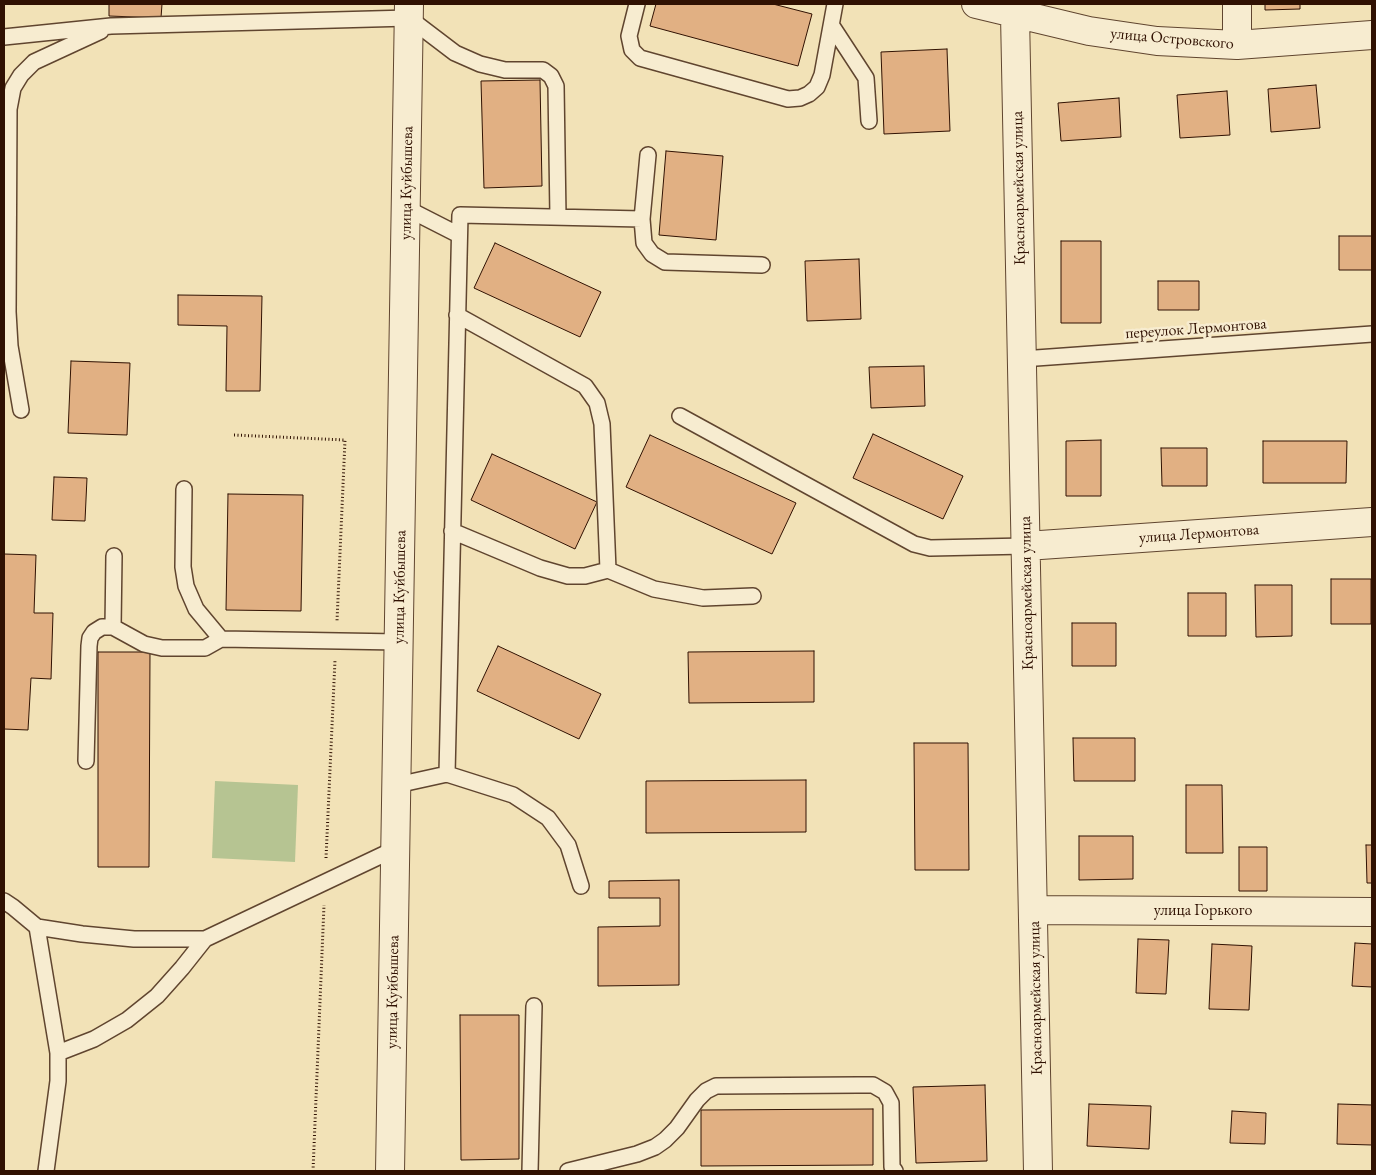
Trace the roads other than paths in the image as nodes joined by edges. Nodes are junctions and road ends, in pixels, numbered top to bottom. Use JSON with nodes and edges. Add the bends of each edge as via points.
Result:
{"nodes":[{"id":1,"x":637,"y":4,"type":"edge"},
{"id":2,"x":835,"y":4,"type":"edge"},
{"id":3,"x":976,"y":4,"type":"edge"},
{"id":4,"x":1237,"y":4,"type":"edge"},
{"id":5,"x":409,"y":11,"type":"edge"},
{"id":6,"x":1015,"y":14,"type":"junction"},
{"id":7,"x":111,"y":26,"type":"junction"},
{"id":8,"x":832,"y":26,"type":"junction"},
{"id":9,"x":1372,"y":34,"type":"edge"},
{"id":10,"x":4,"y":37,"type":"edge"},
{"id":11,"x":1236,"y":45,"type":"junction"},
{"id":12,"x":869,"y":121,"type":"dead end"},
{"id":13,"x":648,"y":155,"type":"dead end"},
{"id":14,"x":406,"y":208,"type":"junction"},
{"id":15,"x":558,"y":217,"type":"junction"},
{"id":16,"x":642,"y":219,"type":"junction"},
{"id":17,"x":459,"y":235,"type":"junction"},
{"id":18,"x":762,"y":265,"type":"dead end"},
{"id":19,"x":457,"y":315,"type":"junction"},
{"id":20,"x":1372,"y":334,"type":"edge"},
{"id":21,"x":1022,"y":359,"type":"junction"},
{"id":22,"x":21,"y":410,"type":"dead end"},
{"id":23,"x":680,"y":416,"type":"dead end"},
{"id":24,"x":184,"y":489,"type":"dead end"},
{"id":25,"x":1372,"y":522,"type":"edge"},
{"id":26,"x":452,"y":531,"type":"junction"},
{"id":27,"x":1026,"y":546,"type":"junction"},
{"id":28,"x":114,"y":556,"type":"dead end"},
{"id":29,"x":608,"y":570,"type":"junction"},
{"id":30,"x":753,"y":596,"type":"dead end"},
{"id":31,"x":113,"y":627,"type":"junction"},
{"id":32,"x":221,"y":639,"type":"junction"},
{"id":33,"x":399,"y":642,"type":"junction"},
{"id":34,"x":86,"y":761,"type":"dead end"},
{"id":35,"x":447,"y":774,"type":"junction"},
{"id":36,"x":397,"y":785,"type":"junction"},
{"id":37,"x":395,"y":849,"type":"junction"},
{"id":38,"x":581,"y":886,"type":"dead end"},
{"id":39,"x":4,"y":901,"type":"edge"},
{"id":40,"x":1034,"y":910,"type":"junction"},
{"id":41,"x":1372,"y":912,"type":"edge"},
{"id":42,"x":37,"y":927,"type":"junction"},
{"id":43,"x":205,"y":939,"type":"junction"},
{"id":44,"x":534,"y":1006,"type":"dead end"},
{"id":45,"x":58,"y":1053,"type":"junction"},
{"id":46,"x":46,"y":1171,"type":"edge"},
{"id":47,"x":390,"y":1171,"type":"edge"},
{"id":48,"x":530,"y":1171,"type":"edge"},
{"id":49,"x":568,"y":1171,"type":"edge"},
{"id":50,"x":895,"y":1171,"type":"edge"},
{"id":51,"x":1038,"y":1171,"type":"edge"}],
"edges":[{"from":1,"to":8,"type":"lane","via":[[629,36],[632,50],[640,58],[788,99],[810,94],[817,87]]},
{"from":2,"to":8,"type":"lane"},
{"from":3,"to":6,"type":"street","name":"улица Островского"},
{"from":4,"to":11,"type":"street"},
{"from":5,"to":7,"type":"lane"},
{"from":5,"to":14,"type":"street","name":"улица Куйбышева"},
{"from":5,"to":15,"type":"lane","via":[[456,53],[480,64],[505,70],[543,70],[552,76],[556,86]]},
{"from":6,"to":11,"type":"street","name":"улица Островского","via":[[1089,32],[1157,41]]},
{"from":6,"to":21,"type":"street","name":"Красноармейская улица"},
{"from":7,"to":10,"type":"lane"},
{"from":7,"to":22,"type":"lane","via":[[34,62],[13,88],[8,109],[8,312]]},
{"from":8,"to":12,"type":"lane","via":[[866,78]]},
{"from":9,"to":11,"type":"street","name":"улица Островского"},
{"from":13,"to":16,"type":"lane"},
{"from":14,"to":17,"type":"lane"},
{"from":14,"to":33,"type":"street","name":"улица Куйбышева"},
{"from":15,"to":16,"type":"lane"},
{"from":15,"to":17,"type":"lane","via":[[460,215]]},
{"from":16,"to":18,"type":"lane","via":[[644,242],[652,254],[665,262]]},
{"from":17,"to":19,"type":"lane"},
{"from":19,"to":26,"type":"lane"},
{"from":19,"to":29,"type":"lane","via":[[585,386],[597,403],[602,424]]},
{"from":20,"to":21,"type":"lane","name":"переулок Лермонтова"},
{"from":21,"to":27,"type":"street","name":"Красноармейская улица"},
{"from":23,"to":27,"type":"lane","via":[[914,544],[945,549]]},
{"from":24,"to":32,"type":"lane","via":[[183,568],[186,586],[196,609]]},
{"from":25,"to":27,"type":"street","name":"улица Лермонтова"},
{"from":26,"to":29,"type":"lane","via":[[540,568],[568,576],[585,576]]},
{"from":26,"to":35,"type":"lane"},
{"from":27,"to":40,"type":"street","name":"Красноармейская улица"},
{"from":28,"to":31,"type":"lane"},
{"from":29,"to":30,"type":"lane","via":[[654,589],[703,598]]},
{"from":31,"to":32,"type":"lane","via":[[144,644],[162,648],[205,648]]},
{"from":31,"to":34,"type":"lane","via":[[102,627],[90,638]]},
{"from":32,"to":33,"type":"lane"},
{"from":33,"to":36,"type":"street","name":"улица Куйбышева"},
{"from":35,"to":36,"type":"lane"},
{"from":35,"to":38,"type":"lane","via":[[513,795],[548,818],[568,845]]},
{"from":36,"to":37,"type":"street","name":"улица Куйбышева"},
{"from":37,"to":43,"type":"lane"},
{"from":37,"to":47,"type":"street","name":"улица Куйбышева"},
{"from":39,"to":42,"type":"lane"},
{"from":40,"to":41,"type":"street","name":"улица Горького"},
{"from":40,"to":51,"type":"street","name":"Красноармейская улица"},
{"from":42,"to":43,"type":"lane","via":[[134,939]]},
{"from":42,"to":45,"type":"lane"},
{"from":43,"to":45,"type":"lane","via":[[157,996],[127,1020],[94,1039]]},
{"from":44,"to":48,"type":"lane"},
{"from":45,"to":46,"type":"lane","via":[[58,1080]]},
{"from":49,"to":50,"type":"lane","via":[[655,1147],[677,1128],[706,1090],[716,1086],[858,1085],[873,1085],[885,1092],[892,1103],[892,1166]]}]}
